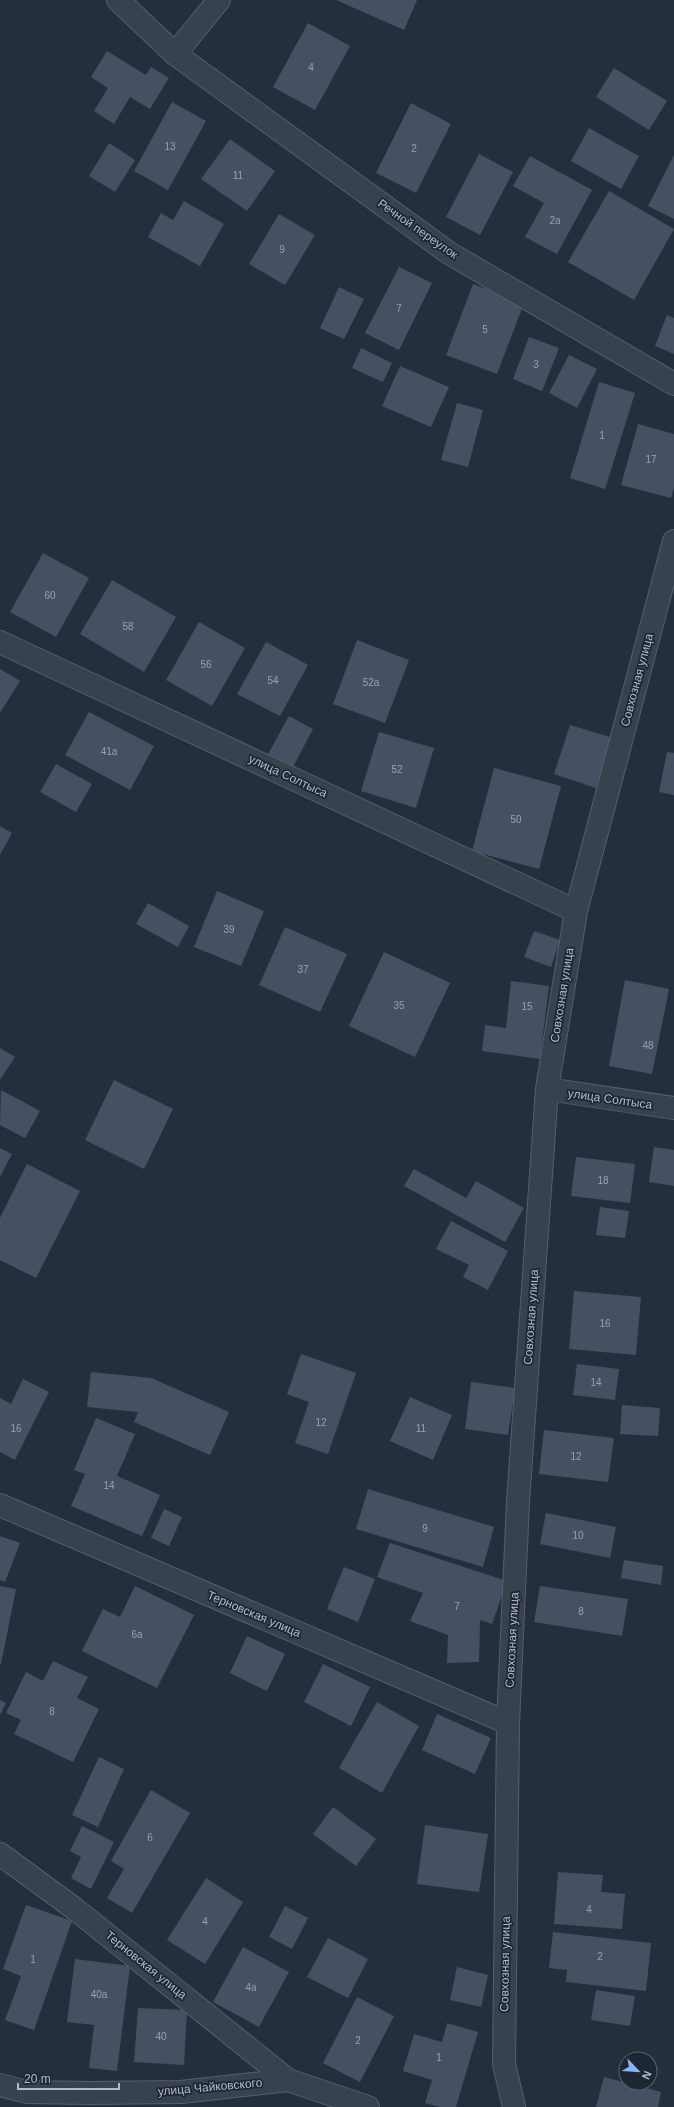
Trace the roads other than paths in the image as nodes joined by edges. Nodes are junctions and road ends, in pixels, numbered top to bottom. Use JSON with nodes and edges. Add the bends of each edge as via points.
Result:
{"nodes":[{"id":1,"x":118,"y":0,"type":"edge"},
{"id":2,"x":219,"y":0,"type":"edge"},
{"id":3,"x":174,"y":54,"type":"junction"},
{"id":4,"x":674,"y":384,"type":"edge"},
{"id":5,"x":674,"y":541,"type":"edge"},
{"id":6,"x":0,"y":642,"type":"edge"},
{"id":7,"x":576,"y":911,"type":"junction"},
{"id":8,"x":547,"y":1089,"type":"junction"},
{"id":9,"x":674,"y":1108,"type":"edge"},
{"id":10,"x":0,"y":1505,"type":"edge"},
{"id":11,"x":508,"y":1723,"type":"junction"},
{"id":12,"x":0,"y":1854,"type":"edge"},
{"id":13,"x":288,"y":2080,"type":"junction"},
{"id":14,"x":0,"y":2085,"type":"edge"},
{"id":15,"x":368,"y":2107,"type":"edge"},
{"id":16,"x":514,"y":2107,"type":"edge"}],
"edges":[{"from":1,"to":3,"type":"street","name":"Речной переулок"},
{"from":2,"to":3,"type":"street"},
{"from":3,"to":4,"type":"street","name":"Речной переулок","via":[[449,252]]},
{"from":5,"to":7,"type":"street","name":"Совхозная улица"},
{"from":6,"to":7,"type":"street","name":"улица Солтыса"},
{"from":7,"to":8,"type":"street","name":"Совхозная улица"},
{"from":8,"to":9,"type":"street","name":"улица Солтыса"},
{"from":8,"to":11,"type":"street","name":"Совхозная улица","via":[[518,1502]]},
{"from":10,"to":11,"type":"street","name":"Терновская улица"},
{"from":11,"to":16,"type":"street","name":"Совхозная улица","via":[[504,2064]]},
{"from":12,"to":13,"type":"street","name":"Терновская улица","via":[[75,1909]]},
{"from":13,"to":14,"type":"street","name":"улица Чайковского","via":[[181,2092],[28,2092]]},
{"from":13,"to":15,"type":"street","name":"улица Чайковского"}]}
